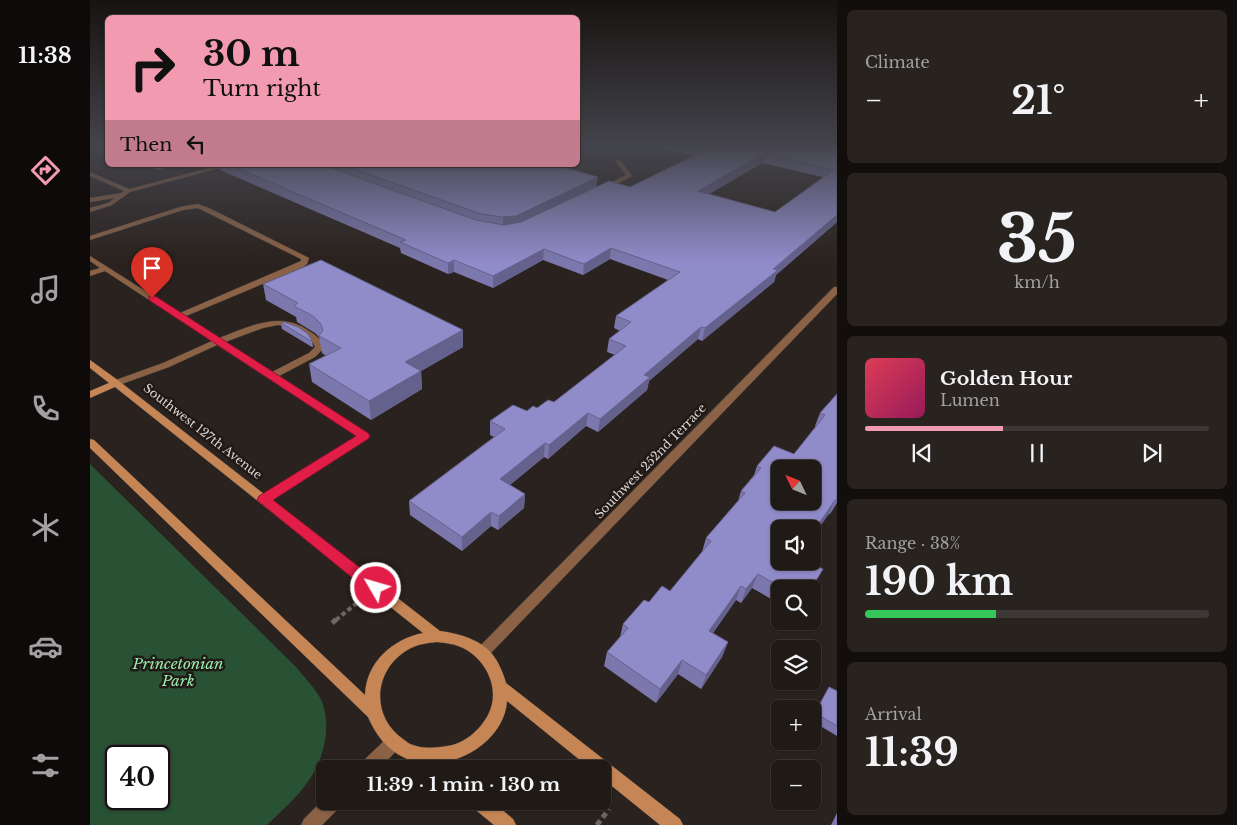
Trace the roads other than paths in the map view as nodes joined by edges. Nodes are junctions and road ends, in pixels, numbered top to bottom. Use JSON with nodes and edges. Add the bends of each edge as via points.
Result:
{"nodes":[{"id":1,"x":110,"y":184,"type":"edge"},
{"id":2,"x":159,"y":184,"type":"edge"},
{"id":3,"x":614,"y":184,"type":"edge"},
{"id":4,"x":128,"y":192,"type":"junction"},
{"id":5,"x":595,"y":193,"type":"edge"},
{"id":6,"x":121,"y":195,"type":"junction"},
{"id":7,"x":90,"y":200,"type":"edge"},
{"id":8,"x":90,"y":210,"type":"edge"},
{"id":9,"x":90,"y":238,"type":"edge"},
{"id":10,"x":90,"y":258,"type":"edge"},
{"id":11,"x":105,"y":268,"type":"junction"},
{"id":12,"x":90,"y":274,"type":"edge"},
{"id":13,"x":837,"y":289,"type":"edge"},
{"id":14,"x":179,"y":316,"type":"junction"},
{"id":15,"x":218,"y":341,"type":"junction"},
{"id":16,"x":90,"y":363,"type":"edge"},
{"id":17,"x":272,"y":376,"type":"junction"},
{"id":18,"x":116,"y":383,"type":"junction"},
{"id":19,"x":90,"y":395,"type":"edge"},
{"id":20,"x":90,"y":442,"type":"edge"},
{"id":21,"x":264,"y":500,"type":"junction"},
{"id":22,"x":437,"y":636,"type":"junction"},
{"id":23,"x":483,"y":652,"type":"junction"},
{"id":24,"x":502,"y":688,"type":"junction"},
{"id":25,"x":372,"y":711,"type":"junction"},
{"id":26,"x":393,"y":743,"type":"junction"},
{"id":27,"x":422,"y":755,"type":"junction"},
{"id":28,"x":376,"y":760,"type":"edge"},
{"id":29,"x":428,"y":760,"type":"edge"},
{"id":30,"x":325,"y":810,"type":"edge"},
{"id":31,"x":489,"y":810,"type":"edge"},
{"id":32,"x":310,"y":825,"type":"edge"},
{"id":33,"x":507,"y":825,"type":"edge"},
{"id":34,"x":674,"y":825,"type":"edge"}],
"edges":[{"from":1,"to":4,"type":"street"},
{"from":2,"to":4,"type":"street"},
{"from":3,"to":5,"type":"street"},
{"from":4,"to":6,"type":"street"},
{"from":6,"to":7,"type":"street"},
{"from":6,"to":8,"type":"street","via":[[110,204]]},
{"from":9,"to":14,"type":"street","via":[[182,208],[198,206],[304,258],[300,265]]},
{"from":10,"to":11,"type":"street"},
{"from":11,"to":12,"type":"street"},
{"from":11,"to":14,"type":"street"},
{"from":13,"to":23,"type":"street","name":"Southwest 252nd Terrace"},
{"from":14,"to":15,"type":"street"},
{"from":15,"to":17,"type":"street"},
{"from":15,"to":17,"type":"street","via":[[252,329],[286,323],[317,340],[320,348],[312,355]]},
{"from":15,"to":18,"type":"street"},
{"from":16,"to":18,"type":"street","name":"Southwest 127th Avenue"},
{"from":17,"to":21,"type":"street","via":[[364,436]]},
{"from":18,"to":19,"type":"street"},
{"from":18,"to":21,"type":"street","name":"Southwest 127th Avenue"},
{"from":20,"to":25,"type":"street"},
{"from":21,"to":22,"type":"street","name":"Southwest 127th Avenue"},
{"from":22,"to":23,"type":"street","via":[[456,638]]},
{"from":22,"to":25,"type":"street","via":[[401,646],[387,659],[376,675],[371,692]]},
{"from":23,"to":24,"type":"street","via":[[498,673]]},
{"from":24,"to":27,"type":"street","via":[[499,711],[489,729],[474,744],[454,753]]},
{"from":24,"to":34,"type":"street"},
{"from":25,"to":26,"type":"street","via":[[380,728]]},
{"from":26,"to":27,"type":"street"},
{"from":26,"to":28,"type":"street"},
{"from":27,"to":29,"type":"street"},
{"from":30,"to":32,"type":"street"},
{"from":31,"to":33,"type":"street"}]}
